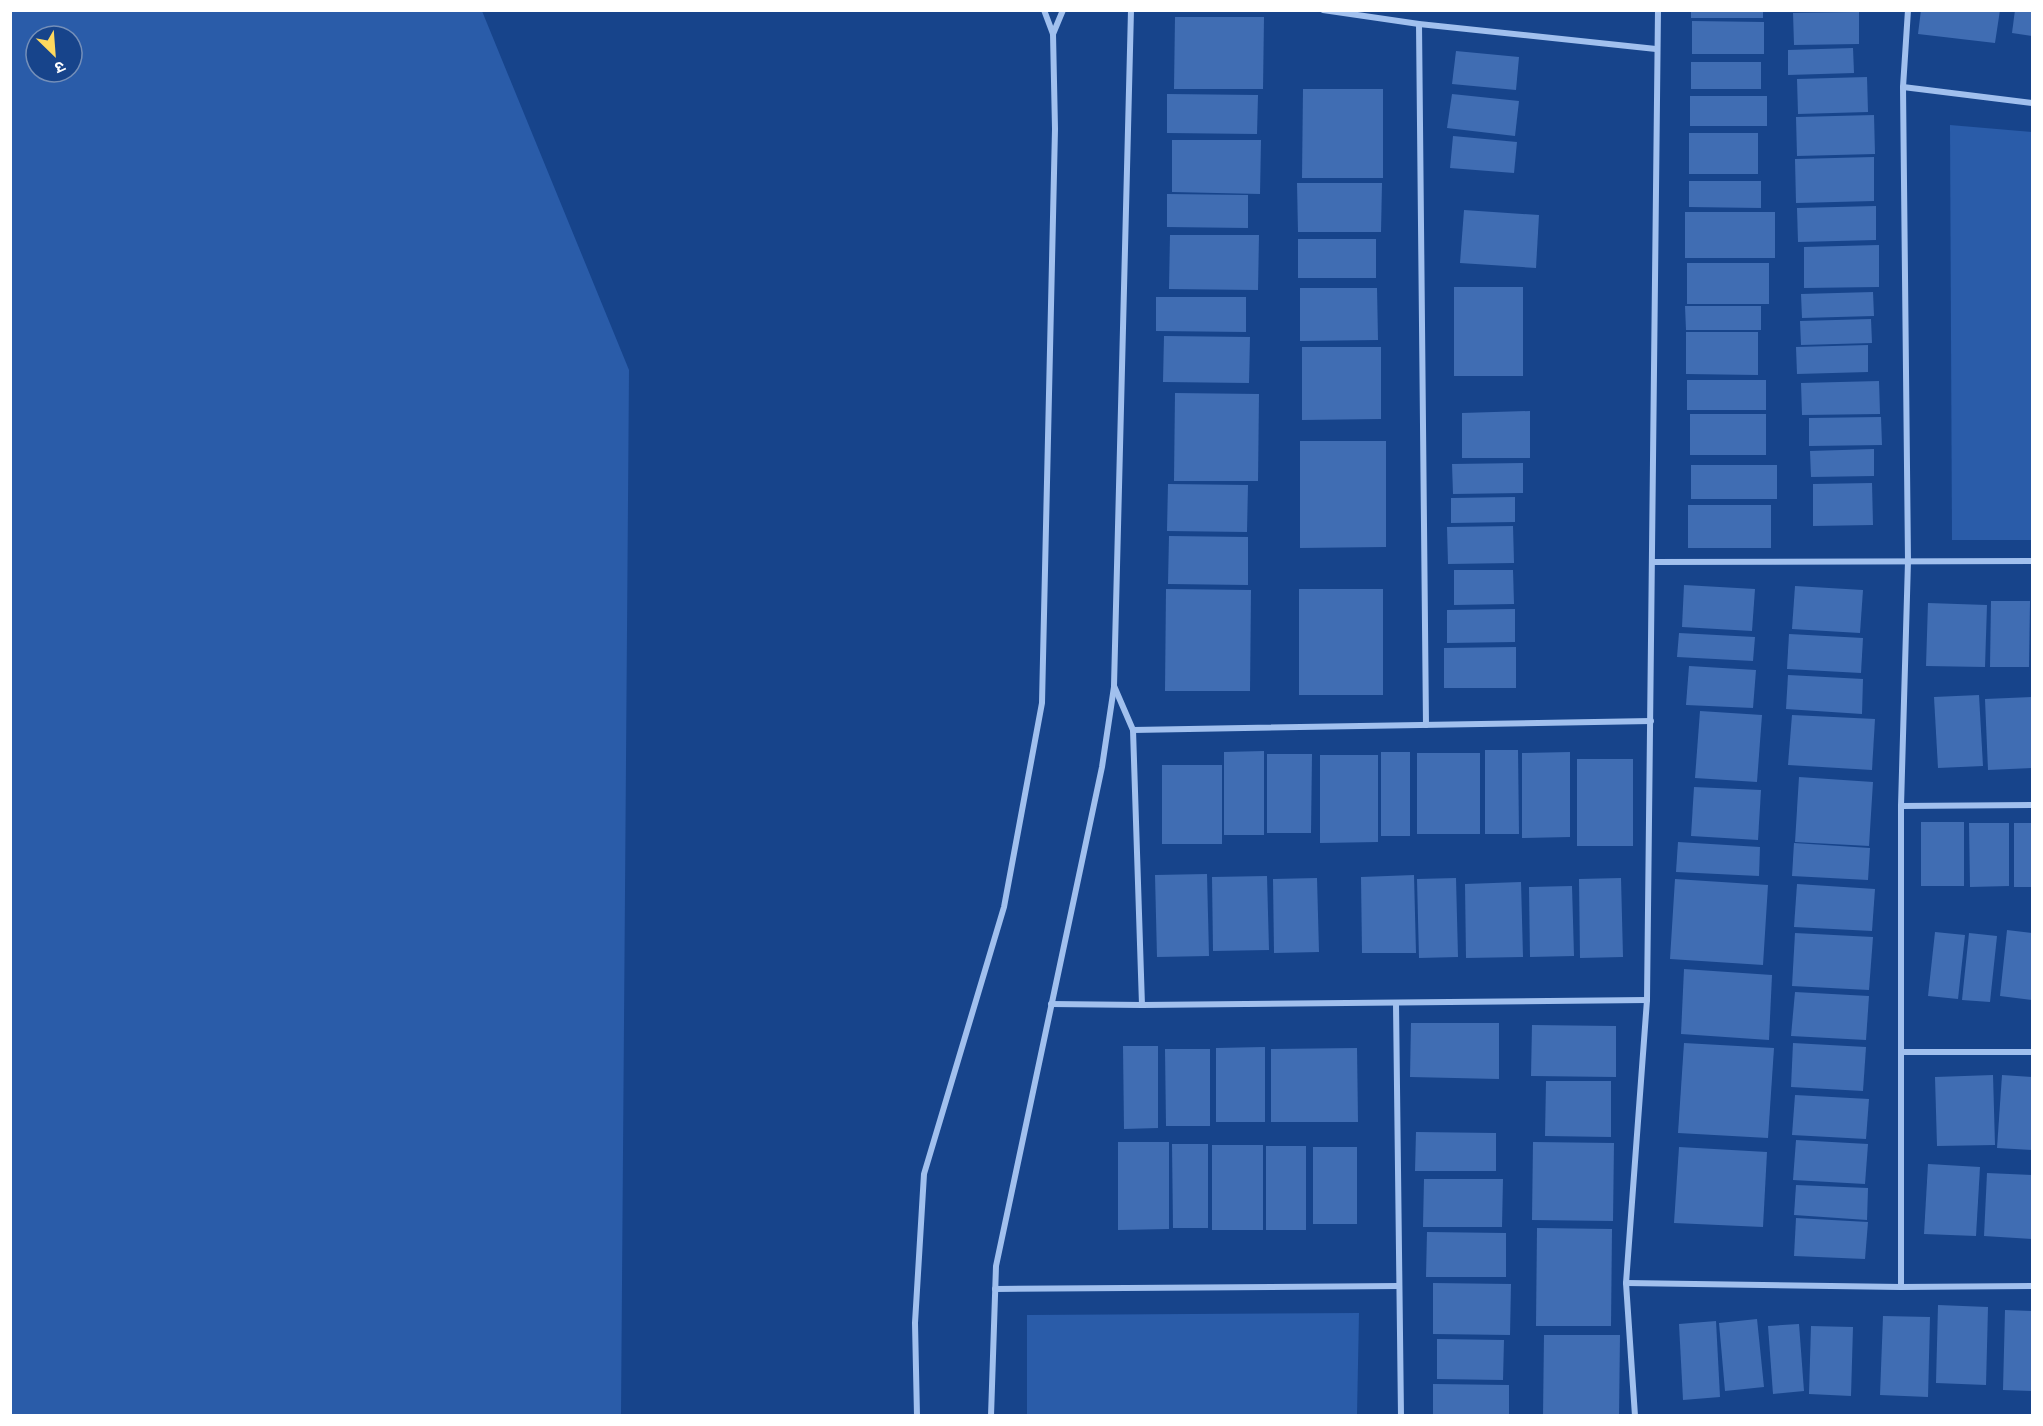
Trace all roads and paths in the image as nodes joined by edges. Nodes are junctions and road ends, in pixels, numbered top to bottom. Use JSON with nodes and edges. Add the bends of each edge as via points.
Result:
{"nodes":[{"id":1,"x":1044,"y":10,"type":"edge"},
{"id":2,"x":1063,"y":10,"type":"edge"},
{"id":3,"x":1131,"y":10,"type":"edge"},
{"id":4,"x":1323,"y":10,"type":"edge"},
{"id":5,"x":1658,"y":10,"type":"edge"},
{"id":6,"x":1908,"y":10,"type":"edge"},
{"id":7,"x":1419,"y":24,"type":"junction"},
{"id":8,"x":1053,"y":34,"type":"junction"},
{"id":9,"x":1656,"y":50,"type":"junction"},
{"id":10,"x":1903,"y":87,"type":"junction"},
{"id":11,"x":2032,"y":103,"type":"edge"},
{"id":12,"x":1908,"y":561,"type":"junction"},
{"id":13,"x":2032,"y":561,"type":"edge"},
{"id":14,"x":1652,"y":562,"type":"junction"},
{"id":15,"x":1114,"y":686,"type":"junction"},
{"id":16,"x":1651,"y":721,"type":"junction"},
{"id":17,"x":1426,"y":725,"type":"junction"},
{"id":18,"x":1132,"y":730,"type":"junction"},
{"id":19,"x":2032,"y":805,"type":"edge"},
{"id":20,"x":1901,"y":806,"type":"junction"},
{"id":21,"x":1647,"y":1000,"type":"junction"},
{"id":22,"x":1051,"y":1004,"type":"junction"},
{"id":23,"x":1396,"y":1004,"type":"junction"},
{"id":24,"x":1142,"y":1005,"type":"junction"},
{"id":25,"x":1901,"y":1052,"type":"junction"},
{"id":26,"x":2032,"y":1052,"type":"edge"},
{"id":27,"x":1626,"y":1283,"type":"junction"},
{"id":28,"x":1399,"y":1286,"type":"junction"},
{"id":29,"x":2032,"y":1286,"type":"edge"},
{"id":30,"x":1901,"y":1287,"type":"junction"},
{"id":31,"x":995,"y":1289,"type":"junction"},
{"id":32,"x":918,"y":1416,"type":"edge"},
{"id":33,"x":992,"y":1416,"type":"edge"},
{"id":34,"x":1401,"y":1416,"type":"edge"},
{"id":35,"x":1635,"y":1416,"type":"edge"}],
"edges":[{"from":1,"to":8,"type":"street"},
{"from":2,"to":8,"type":"street"},
{"from":3,"to":15,"type":"street"},
{"from":4,"to":7,"type":"street"},
{"from":5,"to":9,"type":"street"},
{"from":6,"to":10,"type":"street"},
{"from":7,"to":9,"type":"street"},
{"from":7,"to":17,"type":"street"},
{"from":8,"to":32,"type":"street","via":[[1055,129],[1042,703],[1004,907],[924,1174],[915,1323]]},
{"from":9,"to":14,"type":"street"},
{"from":10,"to":11,"type":"street"},
{"from":10,"to":12,"type":"street"},
{"from":12,"to":13,"type":"street"},
{"from":12,"to":14,"type":"street"},
{"from":12,"to":20,"type":"street"},
{"from":14,"to":16,"type":"street"},
{"from":15,"to":18,"type":"street"},
{"from":15,"to":22,"type":"street","via":[[1102,767]]},
{"from":16,"to":17,"type":"street"},
{"from":16,"to":21,"type":"street"},
{"from":17,"to":18,"type":"street"},
{"from":18,"to":24,"type":"street"},
{"from":19,"to":20,"type":"street"},
{"from":20,"to":25,"type":"street"},
{"from":21,"to":23,"type":"street"},
{"from":21,"to":27,"type":"street"},
{"from":22,"to":24,"type":"street"},
{"from":22,"to":31,"type":"street","via":[[996,1266]]},
{"from":23,"to":24,"type":"street"},
{"from":23,"to":28,"type":"street"},
{"from":25,"to":26,"type":"street"},
{"from":25,"to":30,"type":"street"},
{"from":27,"to":30,"type":"street"},
{"from":27,"to":35,"type":"street"},
{"from":28,"to":31,"type":"street"},
{"from":28,"to":34,"type":"street"},
{"from":29,"to":30,"type":"street"},
{"from":31,"to":33,"type":"street"}]}
